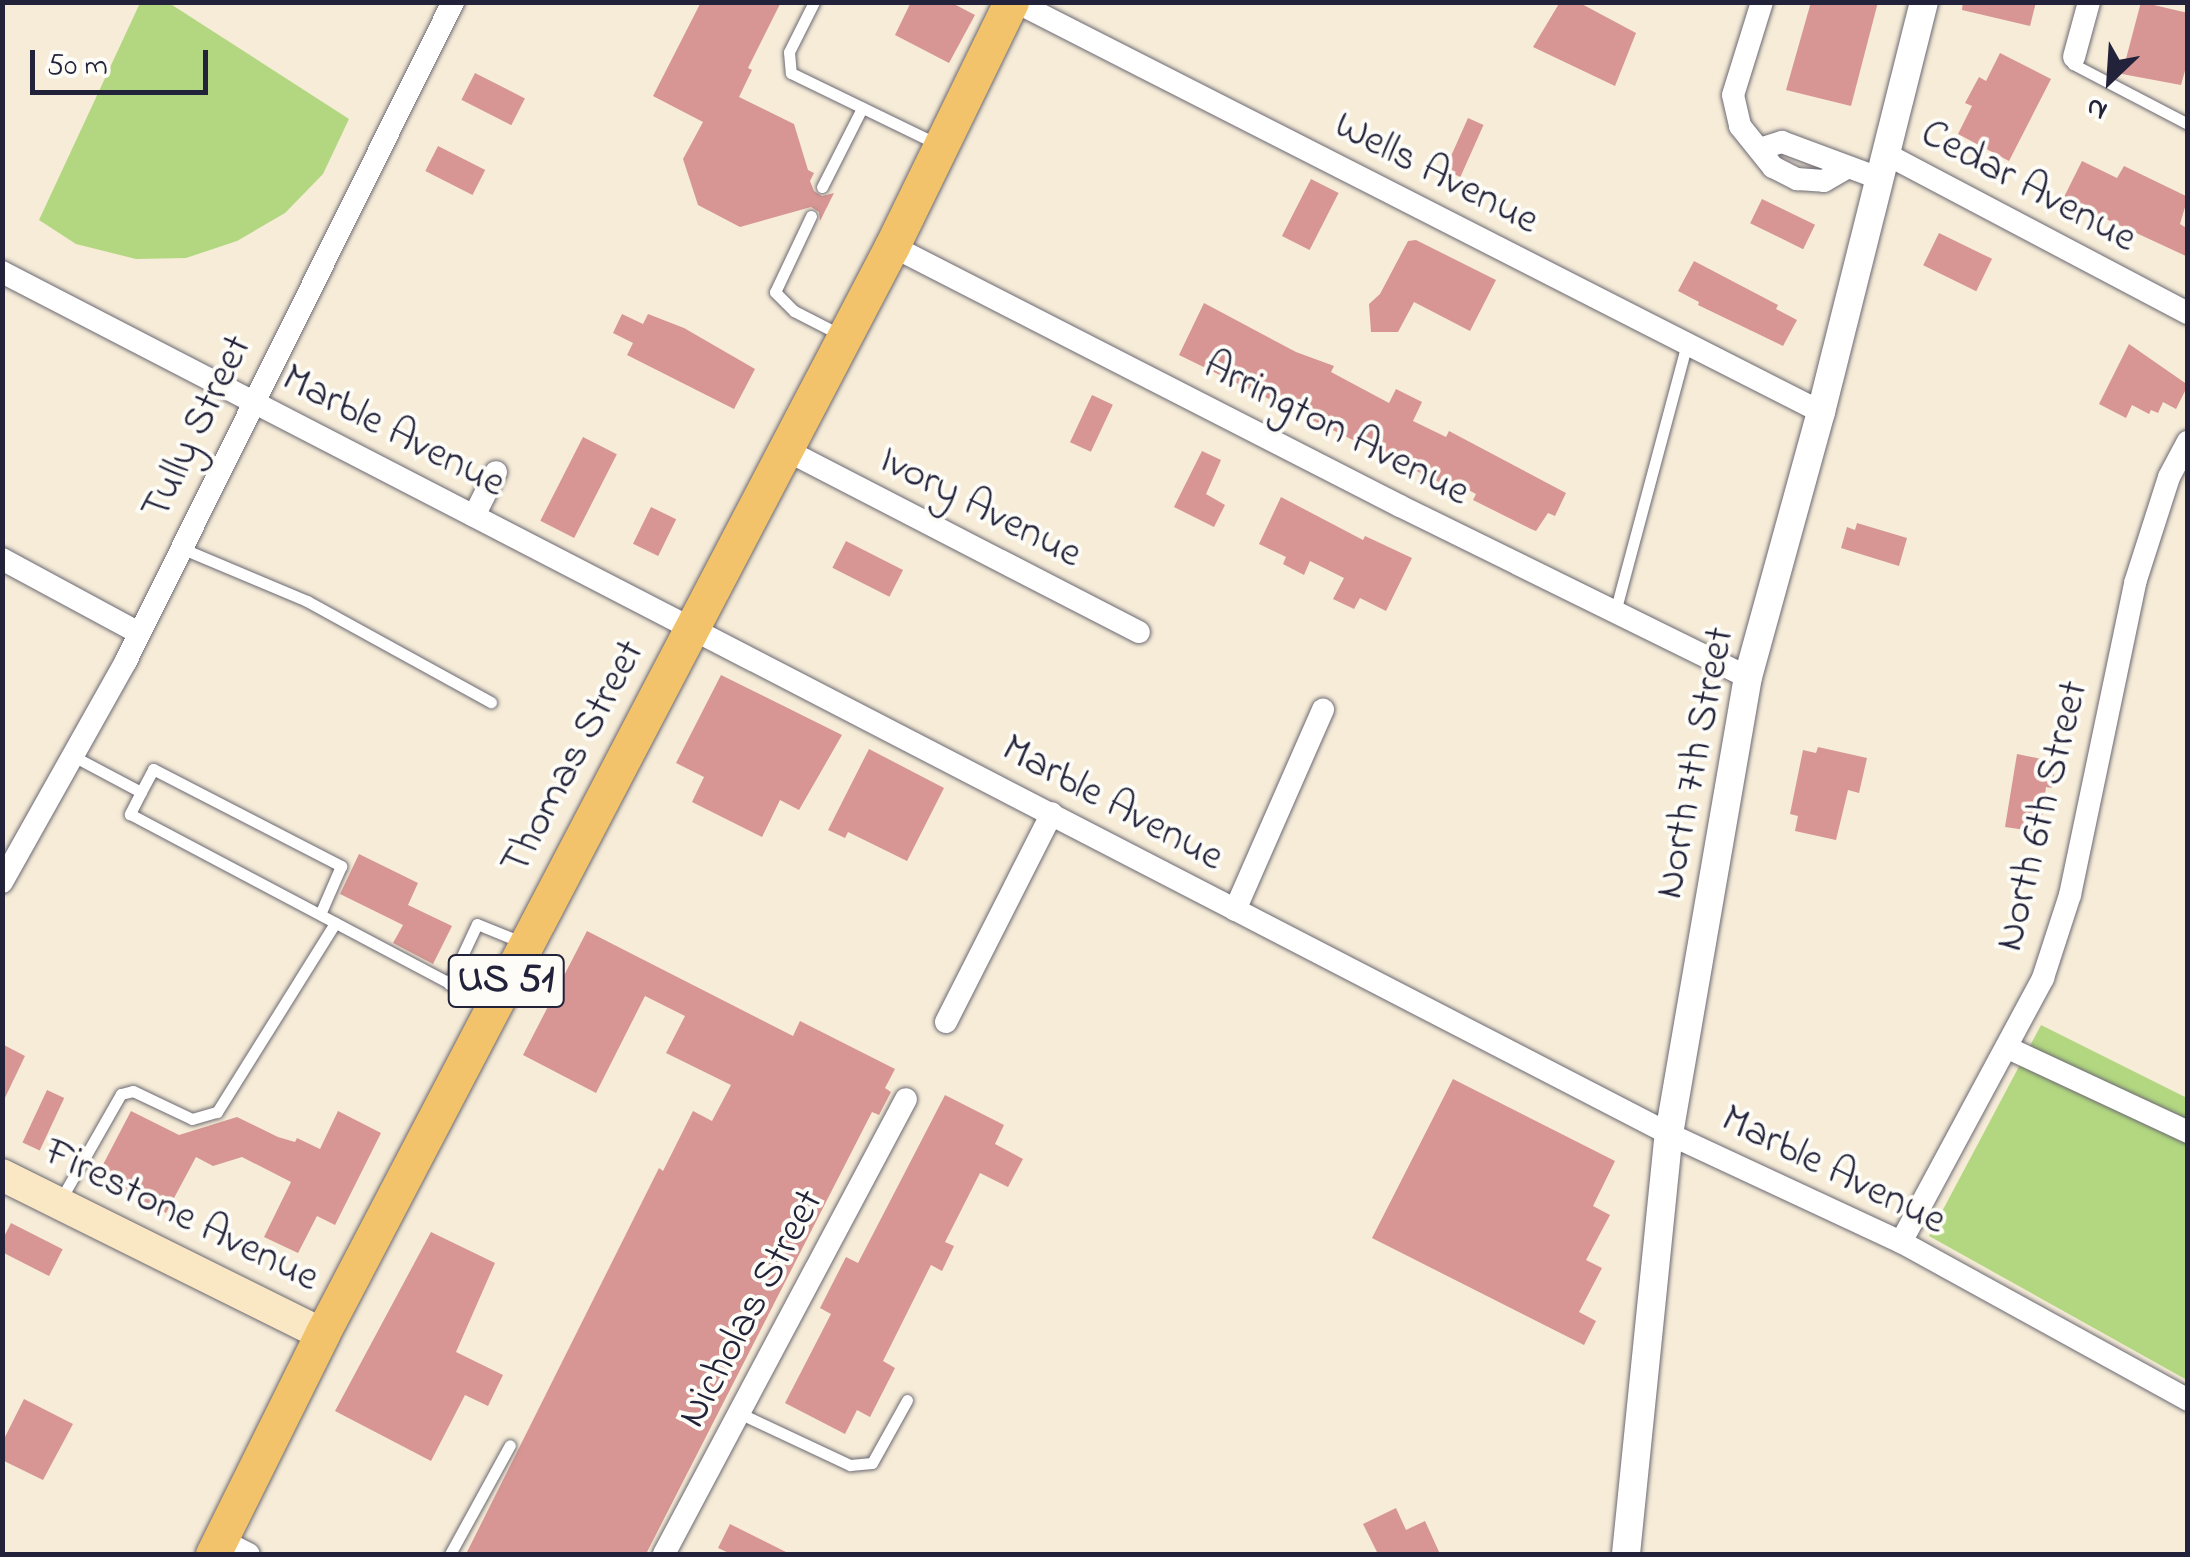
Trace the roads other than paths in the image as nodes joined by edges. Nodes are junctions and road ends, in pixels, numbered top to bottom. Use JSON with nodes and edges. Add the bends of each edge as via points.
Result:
{"nodes":[{"id":1,"x":453,"y":2,"type":"edge"},
{"id":2,"x":814,"y":2,"type":"edge"},
{"id":3,"x":1014,"y":2,"type":"edge"},
{"id":4,"x":1762,"y":2,"type":"edge"},
{"id":5,"x":1924,"y":2,"type":"edge"},
{"id":6,"x":2089,"y":2,"type":"edge"},
{"id":7,"x":2074,"y":57,"type":"joint"},
{"id":8,"x":862,"y":108,"type":"junction"},
{"id":9,"x":2188,"y":124,"type":"edge"},
{"id":10,"x":941,"y":146,"type":"junction"},
{"id":11,"x":1760,"y":149,"type":"junction"},
{"id":12,"x":1883,"y":167,"type":"junction"},
{"id":13,"x":1845,"y":169,"type":"junction"},
{"id":14,"x":822,"y":187,"type":"dead end"},
{"id":15,"x":810,"y":216,"type":"dead end"},
{"id":16,"x":892,"y":246,"type":"junction"},
{"id":17,"x":2,"y":272,"type":"edge"},
{"id":18,"x":2188,"y":313,"type":"edge"},
{"id":19,"x":845,"y":337,"type":"junction"},
{"id":20,"x":1687,"y":344,"type":"junction"},
{"id":21,"x":252,"y":401,"type":"junction"},
{"id":22,"x":1822,"y":412,"type":"junction"},
{"id":23,"x":2188,"y":442,"type":"edge"},
{"id":24,"x":786,"y":450,"type":"junction"},
{"id":25,"x":496,"y":472,"type":"dead end"},
{"id":26,"x":474,"y":516,"type":"junction"},
{"id":27,"x":181,"y":548,"type":"junction"},
{"id":28,"x":2,"y":559,"type":"edge"},
{"id":29,"x":1616,"y":612,"type":"junction"},
{"id":30,"x":694,"y":630,"type":"junction"},
{"id":31,"x":1138,"y":632,"type":"dead end"},
{"id":32,"x":139,"y":633,"type":"junction"},
{"id":33,"x":1748,"y":677,"type":"junction"},
{"id":34,"x":491,"y":702,"type":"dead end"},
{"id":35,"x":1323,"y":710,"type":"dead end"},
{"id":36,"x":72,"y":756,"type":"junction"},
{"id":37,"x":141,"y":792,"type":"junction"},
{"id":38,"x":1052,"y":813,"type":"junction"},
{"id":39,"x":4,"y":875,"type":"edge"},
{"id":40,"x":1235,"y":910,"type":"junction"},
{"id":41,"x":321,"y":912,"type":"junction"},
{"id":42,"x":335,"y":923,"type":"junction"},
{"id":43,"x":525,"y":944,"type":"junction"},
{"id":44,"x":449,"y":984,"type":"junction"},
{"id":45,"x":492,"y":1006,"type":"junction"},
{"id":46,"x":946,"y":1022,"type":"dead end"},
{"id":47,"x":2008,"y":1048,"type":"junction"},
{"id":48,"x":906,"y":1099,"type":"dead end"},
{"id":49,"x":2188,"y":1132,"type":"edge"},
{"id":50,"x":1669,"y":1134,"type":"junction"},
{"id":51,"x":2,"y":1175,"type":"edge"},
{"id":52,"x":59,"y":1203,"type":"junction"},
{"id":53,"x":1901,"y":1242,"type":"junction"},
{"id":54,"x":322,"y":1334,"type":"junction"},
{"id":55,"x":907,"y":1400,"type":"dead end"},
{"id":56,"x":2188,"y":1400,"type":"edge"},
{"id":57,"x":739,"y":1413,"type":"junction"},
{"id":58,"x":510,"y":1445,"type":"dead end"},
{"id":59,"x":228,"y":1550,"type":"edge"},
{"id":60,"x":450,"y":1554,"type":"edge"},
{"id":61,"x":664,"y":1554,"type":"edge"},
{"id":62,"x":1626,"y":1554,"type":"edge"}],
"edges":[{"from":1,"to":21,"type":"street","name":"Tully Street"},
{"from":2,"to":8,"type":"lane","via":[[789,52],[790,73]]},
{"from":3,"to":10,"type":"main road","name":"Thomas Street","number":"US 51"},
{"from":3,"to":20,"type":"street","name":"Wells Avenue"},
{"from":4,"to":11,"type":"street","via":[[1733,95],[1740,126]]},
{"from":5,"to":12,"type":"street","name":"North 7th Street"},
{"from":6,"to":7,"type":"street"},
{"from":7,"to":9,"type":"lane","via":[[2074,64]]},
{"from":8,"to":10,"type":"lane"},
{"from":8,"to":14,"type":"lane"},
{"from":10,"to":16,"type":"main road","name":"Thomas Street","number":"US 51"},
{"from":11,"to":13,"type":"street","name":"Cedar Avenue","via":[[1782,142],[1827,155]]},
{"from":11,"to":13,"type":"street","via":[[1773,167],[1797,179],[1824,181]]},
{"from":12,"to":13,"type":"street","name":"Cedar Avenue"},
{"from":12,"to":18,"type":"street","name":"Cedar Avenue"},
{"from":12,"to":22,"type":"street","name":"North 7th Street"},
{"from":15,"to":19,"type":"lane","via":[[775,292]]},
{"from":16,"to":19,"type":"main road","name":"Thomas Street","number":"US 51"},
{"from":16,"to":29,"type":"street","name":"Arrington Avenue"},
{"from":17,"to":21,"type":"street","name":"Marble Avenue"},
{"from":19,"to":24,"type":"main road","name":"Thomas Street","number":"US 51"},
{"from":20,"to":22,"type":"street","name":"Wells Avenue"},
{"from":20,"to":29,"type":"lane"},
{"from":21,"to":26,"type":"street","name":"Marble Avenue"},
{"from":21,"to":27,"type":"street","name":"Tully Street"},
{"from":22,"to":33,"type":"street","name":"North 7th Street"},
{"from":23,"to":47,"type":"street","name":"North 6th Street","via":[[2169,476],[2135,584],[2070,895],[2043,978]]},
{"from":24,"to":30,"type":"main road","name":"Thomas Street","number":"US 51"},
{"from":24,"to":31,"type":"street","name":"Ivory Avenue"},
{"from":25,"to":26,"type":"street"},
{"from":26,"to":30,"type":"street","name":"Marble Avenue"},
{"from":27,"to":32,"type":"street","name":"Tully Street"},
{"from":27,"to":34,"type":"lane","via":[[307,601]]},
{"from":28,"to":32,"type":"street"},
{"from":29,"to":33,"type":"street","name":"Arrington Avenue"},
{"from":30,"to":38,"type":"street","name":"Marble Avenue"},
{"from":30,"to":43,"type":"main road","name":"Thomas Street","number":"US 51"},
{"from":32,"to":36,"type":"street","name":"Tully Street"},
{"from":33,"to":50,"type":"street","name":"North 7th Street"},
{"from":35,"to":40,"type":"street"},
{"from":36,"to":37,"type":"lane"},
{"from":36,"to":39,"type":"street","name":"Tully Street"},
{"from":37,"to":41,"type":"lane","via":[[130,814]]},
{"from":37,"to":41,"type":"lane","via":[[153,768],[341,866]]},
{"from":38,"to":40,"type":"street","name":"Marble Avenue"},
{"from":38,"to":46,"type":"street"},
{"from":40,"to":50,"type":"street","name":"Marble Avenue"},
{"from":41,"to":42,"type":"lane"},
{"from":42,"to":44,"type":"lane"},
{"from":42,"to":52,"type":"lane","via":[[217,1112],[192,1118],[133,1090],[121,1094]]},
{"from":43,"to":44,"type":"lane","via":[[477,924]]},
{"from":43,"to":45,"type":"main road","name":"Thomas Street","number":"US 51"},
{"from":44,"to":45,"type":"lane"},
{"from":45,"to":54,"type":"main road","name":"Thomas Street","number":"US 51"},
{"from":47,"to":49,"type":"street"},
{"from":47,"to":53,"type":"street","name":"North 6th Street"},
{"from":48,"to":57,"type":"street","name":"Nicholas Street"},
{"from":50,"to":53,"type":"street","name":"Marble Avenue"},
{"from":50,"to":62,"type":"street","name":"North 7th Street"},
{"from":51,"to":52,"type":"main road","name":"Firestone Avenue"},
{"from":52,"to":54,"type":"main road","name":"Firestone Avenue"},
{"from":53,"to":56,"type":"street","name":"Marble Avenue"},
{"from":54,"to":59,"type":"main road","name":"Thomas Street","number":"US 51"},
{"from":55,"to":57,"type":"lane","via":[[872,1462],[850,1465]]},
{"from":57,"to":61,"type":"street","name":"Nicholas Street"},
{"from":58,"to":60,"type":"lane"}]}
